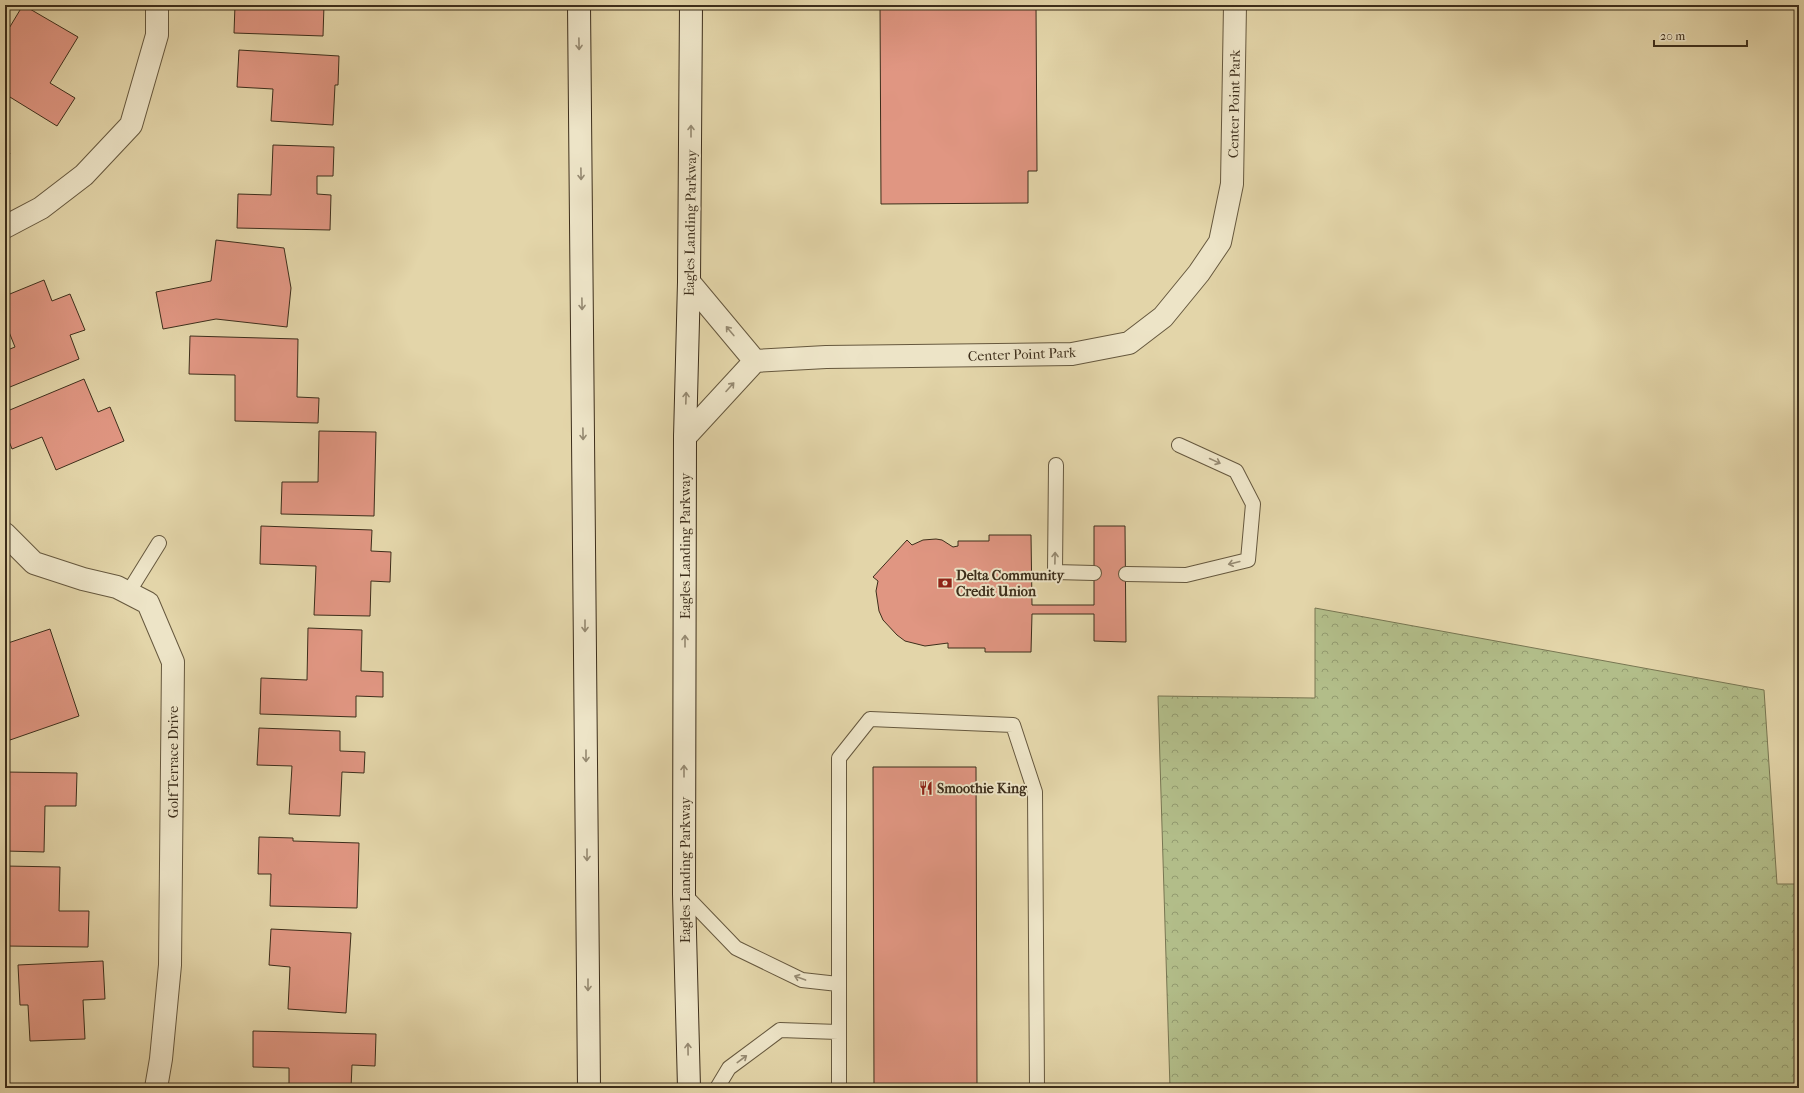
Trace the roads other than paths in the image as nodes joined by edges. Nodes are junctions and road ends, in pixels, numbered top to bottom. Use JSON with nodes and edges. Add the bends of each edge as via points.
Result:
{"nodes":[{"id":1,"x":157,"y":5,"type":"edge"},
{"id":2,"x":579,"y":5,"type":"edge"},
{"id":3,"x":691,"y":5,"type":"edge"},
{"id":4,"x":1235,"y":5,"type":"edge"},
{"id":5,"x":5,"y":227,"type":"edge"},
{"id":6,"x":689,"y":282,"type":"junction"},
{"id":7,"x":755,"y":361,"type":"junction"},
{"id":8,"x":685,"y":437,"type":"junction"},
{"id":9,"x":1179,"y":445,"type":"dead end"},
{"id":10,"x":1056,"y":465,"type":"dead end"},
{"id":11,"x":5,"y":534,"type":"edge"},
{"id":12,"x":159,"y":543,"type":"dead end"},
{"id":13,"x":1094,"y":573,"type":"dead end"},
{"id":14,"x":1126,"y":574,"type":"dead end"},
{"id":15,"x":128,"y":593,"type":"junction"},
{"id":16,"x":684,"y":894,"type":"junction"},
{"id":17,"x":838,"y":984,"type":"junction"},
{"id":18,"x":588,"y":1009,"type":"junction"},
{"id":19,"x":838,"y":1032,"type":"junction"},
{"id":20,"x":156,"y":1088,"type":"edge"},
{"id":21,"x":577,"y":1088,"type":"edge"},
{"id":22,"x":589,"y":1088,"type":"edge"},
{"id":23,"x":689,"y":1088,"type":"edge"},
{"id":24,"x":717,"y":1088,"type":"edge"},
{"id":25,"x":839,"y":1088,"type":"edge"},
{"id":26,"x":1037,"y":1088,"type":"edge"}],
"edges":[{"from":1,"to":5,"type":"main road","via":[[157,35],[131,125],[84,175],[41,208]]},
{"from":2,"to":18,"type":"main road","one_way":true},
{"from":6,"to":3,"type":"main road","name":"Eagles Landing Parkway","one_way":true},
{"from":4,"to":7,"type":"main road","name":"Center Point Park","via":[[1232,184],[1220,242],[1199,274],[1163,316],[1129,342],[1072,354],[826,357]]},
{"from":7,"to":6,"type":"main road","one_way":true},
{"from":8,"to":6,"type":"main road","name":"Eagles Landing Parkway","one_way":true},
{"from":8,"to":7,"type":"main road","one_way":true},
{"from":16,"to":8,"type":"main road","name":"Eagles Landing Parkway","one_way":true},
{"from":9,"to":14,"type":"lane","one_way":true,"via":[[1236,471],[1253,504],[1248,560],[1186,575]]},
{"from":13,"to":10,"type":"lane","one_way":true,"via":[[1055,572]]},
{"from":11,"to":15,"type":"main road","name":"Golf Terrace Drive","via":[[34,563],[117,587]]},
{"from":12,"to":15,"type":"lane"},
{"from":15,"to":20,"type":"main road","name":"Golf Terrace Drive","via":[[148,603],[173,662],[170,965]]},
{"from":17,"to":16,"type":"lane","one_way":true,"via":[[802,980],[736,948]]},
{"from":23,"to":16,"type":"main road","name":"Eagles Landing Parkway","one_way":true},
{"from":17,"to":19,"type":"lane"},
{"from":17,"to":26,"type":"lane","via":[[839,758],[870,719],[1013,725],[1034,792]]},
{"from":18,"to":21,"type":"main road"},
{"from":18,"to":22,"type":"main road"},
{"from":24,"to":19,"type":"lane","one_way":true,"via":[[729,1068],[780,1030]]},
{"from":19,"to":25,"type":"lane"}]}
